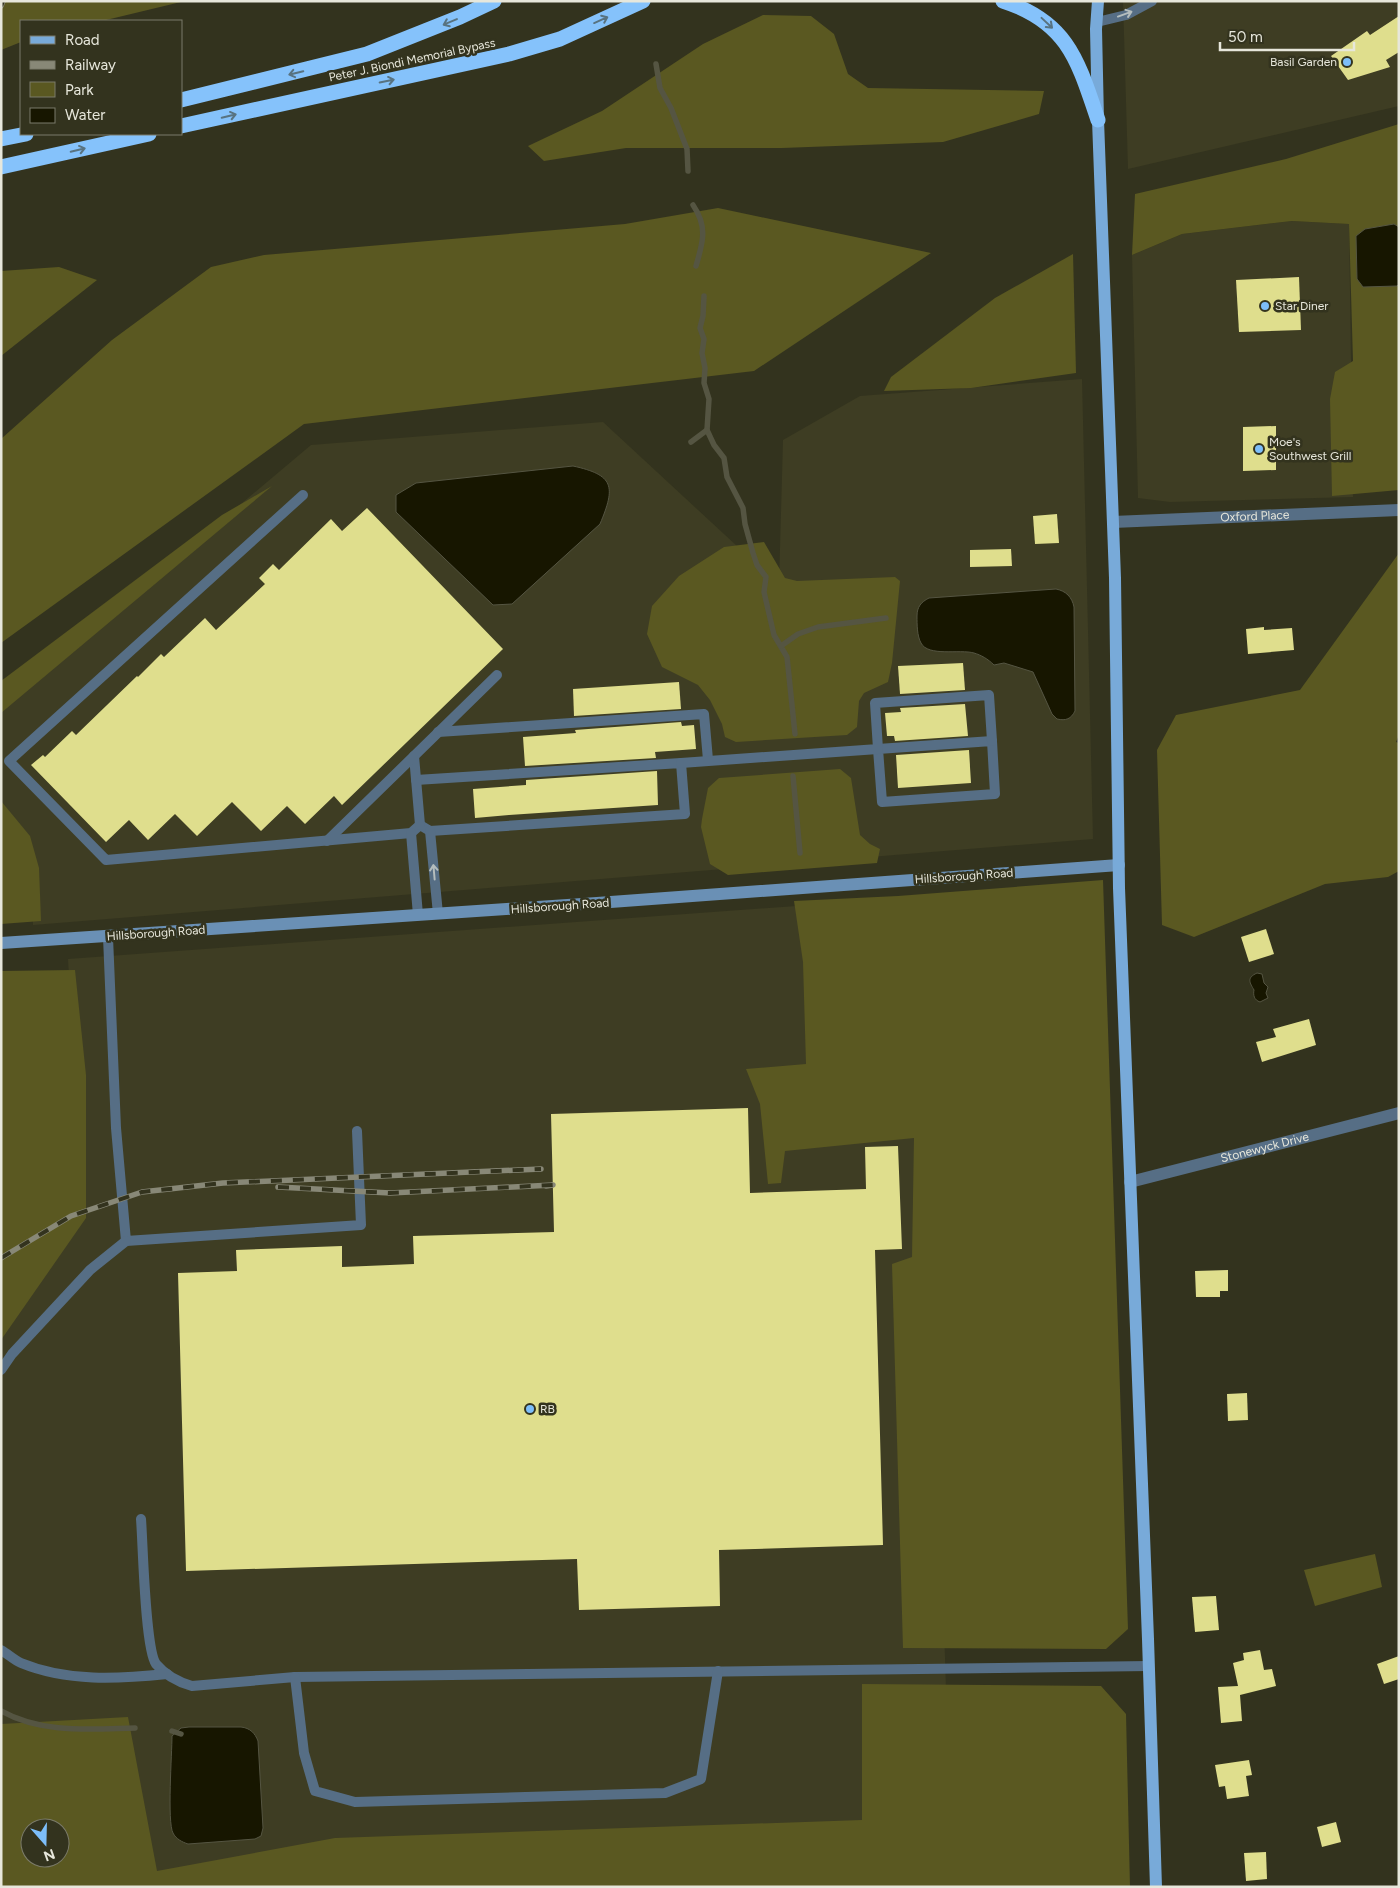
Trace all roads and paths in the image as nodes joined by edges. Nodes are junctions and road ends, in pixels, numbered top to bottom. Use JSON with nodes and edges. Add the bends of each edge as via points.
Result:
{"nodes":[{"id":1,"x":494,"y":1,"type":"edge"},
{"id":2,"x":643,"y":1,"type":"edge"},
{"id":3,"x":1003,"y":1,"type":"edge"},
{"id":4,"x":1092,"y":1,"type":"edge"},
{"id":5,"x":1098,"y":1,"type":"edge"},
{"id":6,"x":1152,"y":1,"type":"edge"},
{"id":7,"x":1096,"y":26,"type":"junction"},
{"id":8,"x":182,"y":100,"type":"edge"},
{"id":9,"x":1098,"y":120,"type":"junction"},
{"id":10,"x":182,"y":126,"type":"edge"},
{"id":11,"x":21,"y":135,"type":"edge"},
{"id":12,"x":144,"y":135,"type":"edge"},
{"id":13,"x":1,"y":139,"type":"edge"},
{"id":14,"x":1,"y":167,"type":"edge"},
{"id":15,"x":302,"y":495,"type":"dead end"},
{"id":16,"x":1399,"y":510,"type":"edge"},
{"id":17,"x":1113,"y":522,"type":"junction"},
{"id":18,"x":497,"y":675,"type":"dead end"},
{"id":19,"x":438,"y":732,"type":"junction"},
{"id":20,"x":992,"y":741,"type":"junction"},
{"id":21,"x":878,"y":749,"type":"junction"},
{"id":22,"x":414,"y":756,"type":"junction"},
{"id":23,"x":708,"y":760,"type":"junction"},
{"id":24,"x":682,"y":763,"type":"junction"},
{"id":25,"x":416,"y":780,"type":"junction"},
{"id":26,"x":420,"y":825,"type":"junction"},
{"id":27,"x":430,"y":831,"type":"junction"},
{"id":28,"x":411,"y":833,"type":"junction"},
{"id":29,"x":327,"y":841,"type":"junction"},
{"id":30,"x":1119,"y":866,"type":"junction"},
{"id":31,"x":438,"y":914,"type":"junction"},
{"id":32,"x":418,"y":915,"type":"junction"},
{"id":33,"x":108,"y":937,"type":"junction"},
{"id":34,"x":1,"y":943,"type":"edge"},
{"id":35,"x":1399,"y":1113,"type":"edge"},
{"id":36,"x":357,"y":1131,"type":"dead end"},
{"id":37,"x":1130,"y":1182,"type":"junction"},
{"id":38,"x":126,"y":1241,"type":"junction"},
{"id":39,"x":1,"y":1370,"type":"edge"},
{"id":40,"x":141,"y":1520,"type":"dead end"},
{"id":41,"x":1,"y":1650,"type":"edge"},
{"id":42,"x":1149,"y":1666,"type":"junction"},
{"id":43,"x":718,"y":1671,"type":"junction"},
{"id":44,"x":167,"y":1674,"type":"junction"},
{"id":45,"x":295,"y":1676,"type":"junction"},
{"id":46,"x":1156,"y":1887,"type":"edge"}],
"edges":[{"from":1,"to":8,"type":"highway","name":"Peter J. Biondi Memorial Bypass","one_way":true,"via":[[367,54]]},
{"from":10,"to":2,"type":"highway","name":"Peter J. Biondi Memorial Bypass","one_way":true,"via":[[509,54],[560,39]]},
{"from":3,"to":9,"type":"highway","one_way":true,"via":[[1040,17],[1058,33],[1084,76]]},
{"from":4,"to":7,"type":"main road"},
{"from":5,"to":7,"type":"main road"},
{"from":7,"to":6,"type":"lane","one_way":true},
{"from":7,"to":9,"type":"main road"},
{"from":9,"to":17,"type":"main road"},
{"from":11,"to":13,"type":"highway"},
{"from":14,"to":12,"type":"highway","one_way":true},
{"from":15,"to":29,"type":"lane","via":[[9,761],[106,860]]},
{"from":16,"to":17,"type":"street","name":"Oxford Place"},
{"from":17,"to":30,"type":"main road"},
{"from":18,"to":19,"type":"lane"},
{"from":19,"to":22,"type":"lane"},
{"from":19,"to":23,"type":"lane","via":[[704,714]]},
{"from":20,"to":21,"type":"lane"},
{"from":20,"to":21,"type":"lane","via":[[989,695],[884,702],[875,703]]},
{"from":20,"to":21,"type":"lane","via":[[996,794],[891,802],[882,802]]},
{"from":21,"to":23,"type":"lane"},
{"from":22,"to":25,"type":"lane"},
{"from":22,"to":29,"type":"lane"},
{"from":23,"to":24,"type":"lane"},
{"from":24,"to":25,"type":"lane"},
{"from":24,"to":27,"type":"lane","via":[[685,814]]},
{"from":25,"to":26,"type":"lane"},
{"from":26,"to":27,"type":"lane"},
{"from":26,"to":28,"type":"lane"},
{"from":31,"to":27,"type":"lane","one_way":true},
{"from":28,"to":29,"type":"lane"},
{"from":28,"to":32,"type":"lane"},
{"from":30,"to":31,"type":"street","name":"Hillsborough Road"},
{"from":30,"to":37,"type":"main road"},
{"from":31,"to":32,"type":"street","name":"Hillsborough Road"},
{"from":32,"to":33,"type":"street","name":"Hillsborough Road"},
{"from":33,"to":34,"type":"street","name":"Hillsborough Road"},
{"from":33,"to":38,"type":"lane","via":[[116,1128]]},
{"from":35,"to":37,"type":"street","name":"Stonewyck Drive"},
{"from":36,"to":38,"type":"lane","via":[[361,1225]]},
{"from":37,"to":42,"type":"main road"},
{"from":38,"to":39,"type":"lane","via":[[90,1270]]},
{"from":40,"to":44,"type":"lane","via":[[149,1641],[155,1663]]},
{"from":41,"to":44,"type":"lane","via":[[20,1662],[66,1675],[115,1679]]},
{"from":42,"to":43,"type":"lane"},
{"from":42,"to":46,"type":"main road"},
{"from":43,"to":45,"type":"lane"},
{"from":43,"to":45,"type":"lane","via":[[700,1779],[665,1793],[355,1802],[315,1791],[304,1753]]},
{"from":44,"to":45,"type":"lane","via":[[192,1686]]}]}
